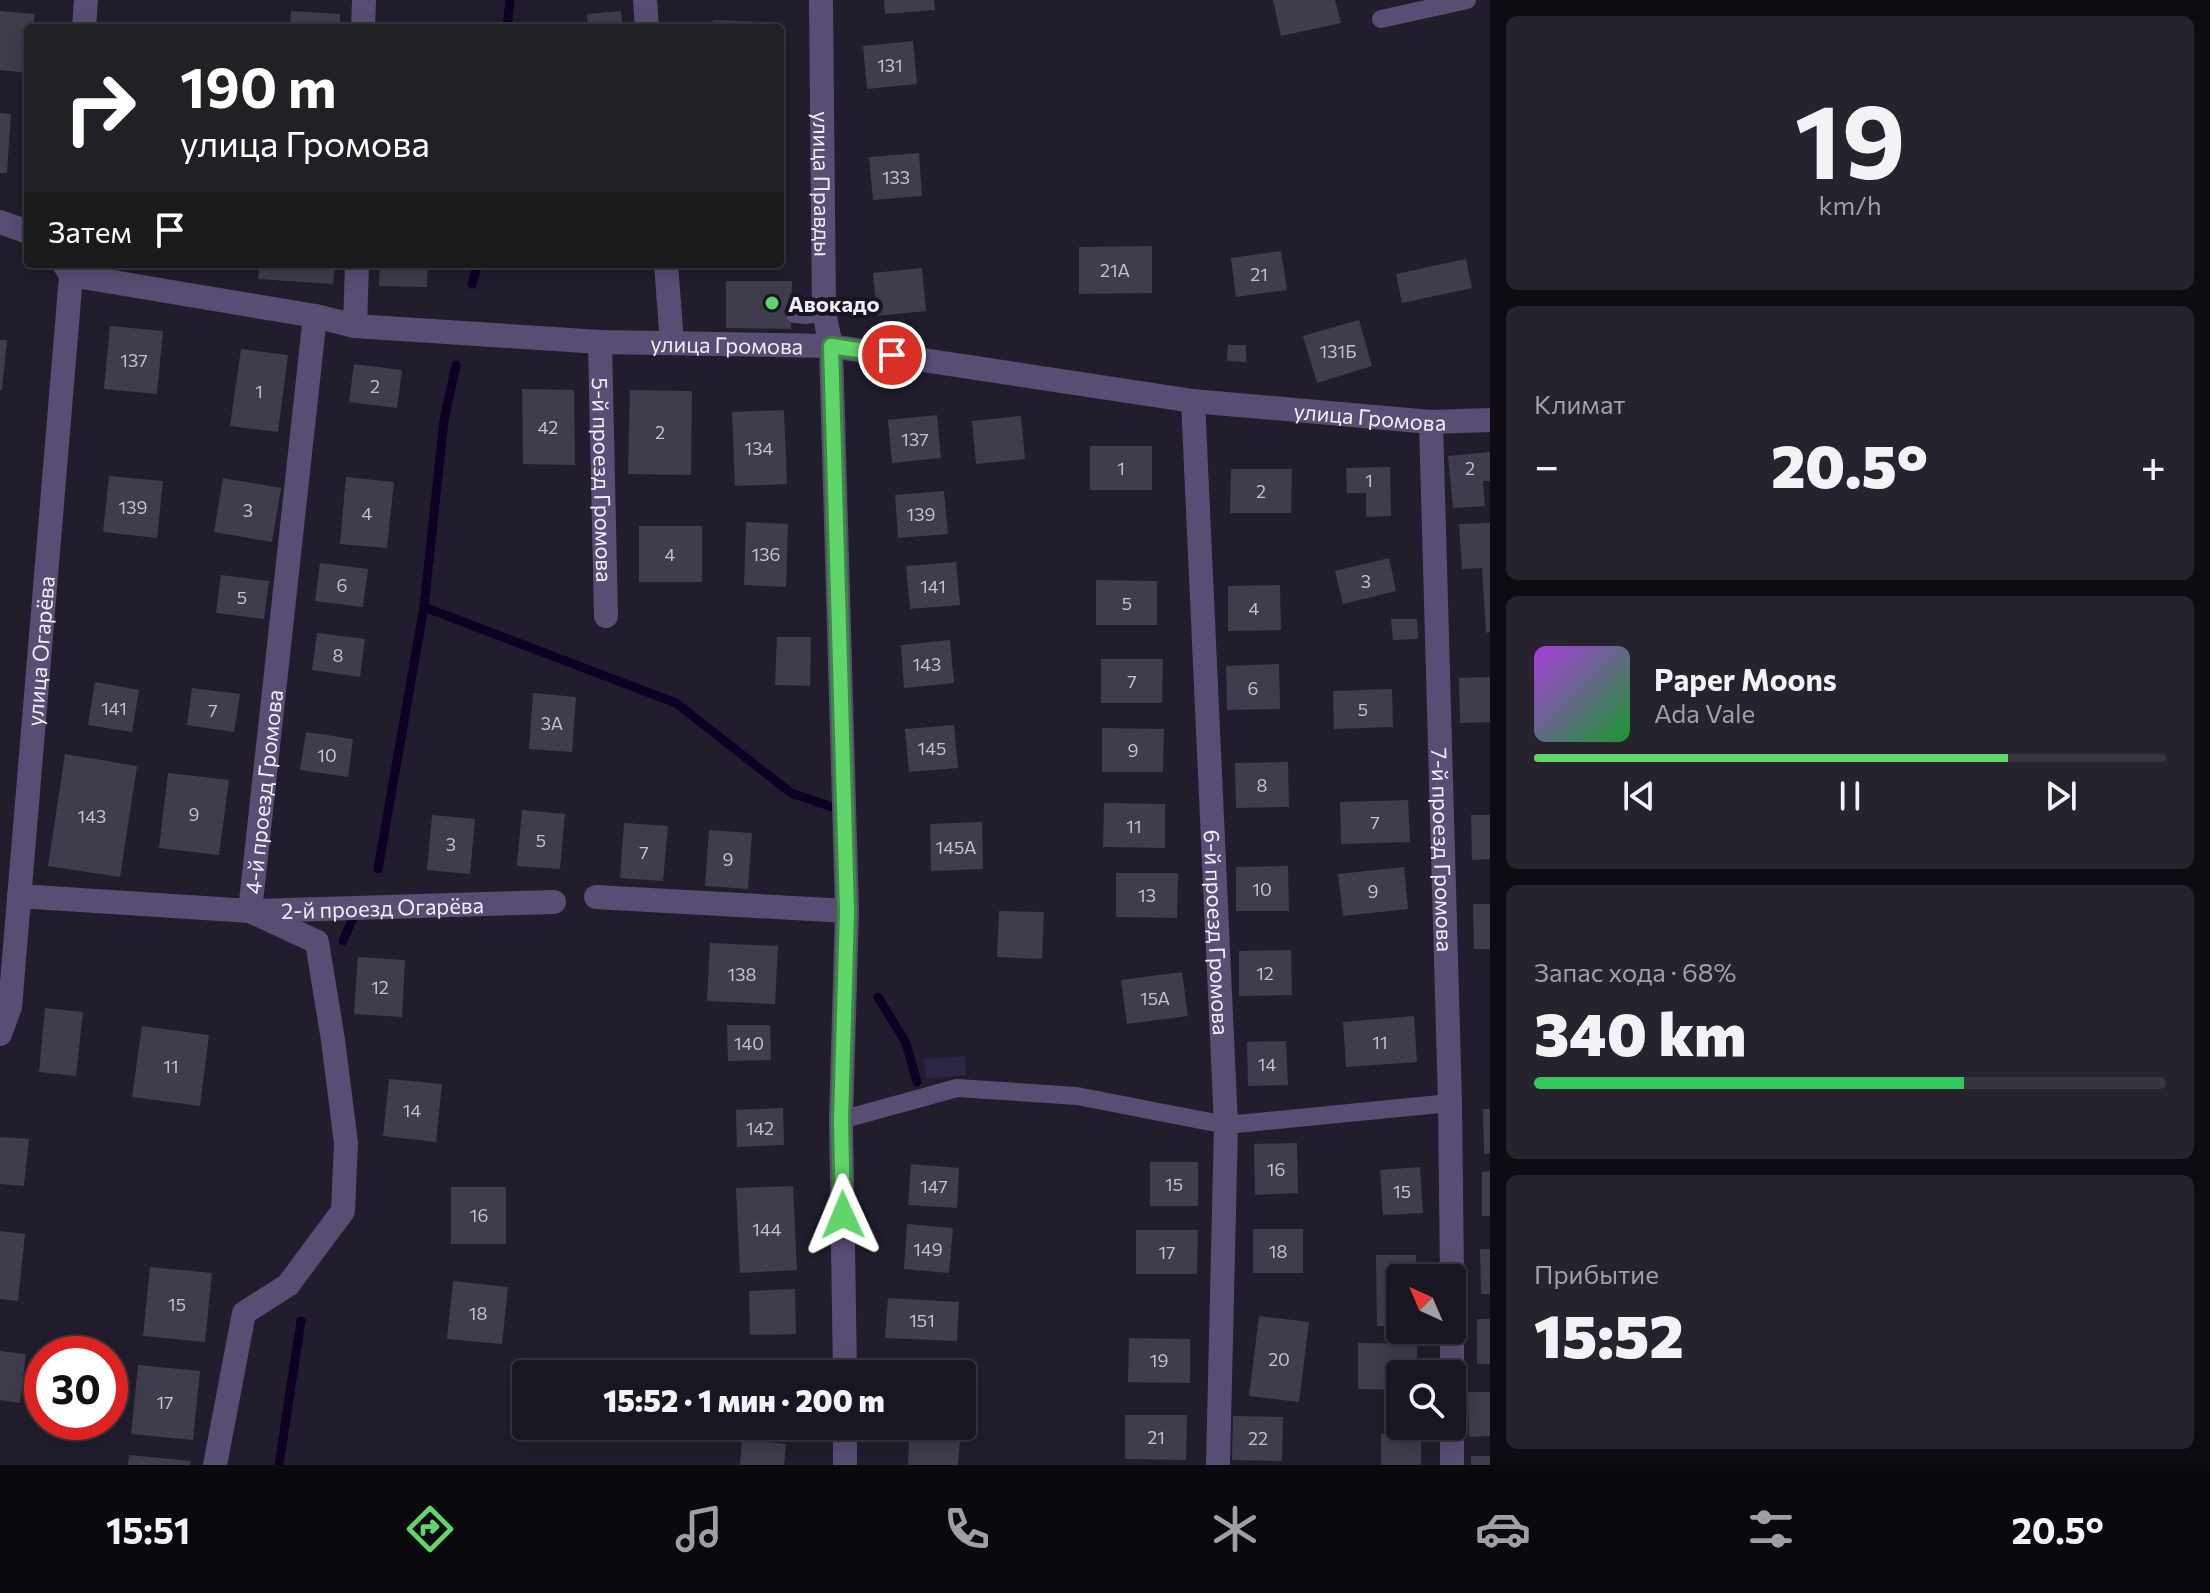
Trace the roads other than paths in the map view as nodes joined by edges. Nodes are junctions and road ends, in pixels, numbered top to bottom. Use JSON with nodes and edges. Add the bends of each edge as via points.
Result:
{"nodes":[{"id":1,"x":86,"y":0,"type":"edge"},
{"id":2,"x":364,"y":0,"type":"edge"},
{"id":3,"x":645,"y":0,"type":"edge"},
{"id":4,"x":821,"y":0,"type":"edge"},
{"id":5,"x":1467,"y":0,"type":"edge"},
{"id":6,"x":1381,"y":19,"type":"dead end"},
{"id":7,"x":84,"y":24,"type":"edge"},
{"id":8,"x":363,"y":24,"type":"edge"},
{"id":9,"x":647,"y":24,"type":"edge"},
{"id":10,"x":0,"y":222,"type":"edge"},
{"id":11,"x":24,"y":231,"type":"edge"},
{"id":12,"x":69,"y":268,"type":"edge"},
{"id":13,"x":357,"y":268,"type":"edge"},
{"id":14,"x":666,"y":268,"type":"edge"},
{"id":15,"x":824,"y":312,"type":"junction"},
{"id":16,"x":795,"y":314,"type":"dead end"},
{"id":17,"x":315,"y":316,"type":"junction"},
{"id":18,"x":355,"y":326,"type":"junction"},
{"id":19,"x":600,"y":342,"type":"junction"},
{"id":20,"x":672,"y":343,"type":"junction"},
{"id":21,"x":831,"y":346,"type":"junction"},
{"id":22,"x":1193,"y":401,"type":"junction"},
{"id":23,"x":1490,"y":420,"type":"edge"},
{"id":24,"x":1431,"y":422,"type":"junction"},
{"id":25,"x":606,"y":616,"type":"dead end"},
{"id":26,"x":19,"y":896,"type":"junction"},
{"id":27,"x":596,"y":897,"type":"dead end"},
{"id":28,"x":554,"y":902,"type":"dead end"},
{"id":29,"x":250,"y":911,"type":"junction"},
{"id":30,"x":847,"y":911,"type":"junction"},
{"id":31,"x":0,"y":1034,"type":"edge"},
{"id":32,"x":1450,"y":1103,"type":"junction"},
{"id":33,"x":841,"y":1120,"type":"junction"},
{"id":34,"x":1226,"y":1125,"type":"junction"},
{"id":35,"x":1452,"y":1264,"type":"edge"},
{"id":36,"x":1452,"y":1344,"type":"edge"},
{"id":37,"x":845,"y":1360,"type":"edge"},
{"id":38,"x":845,"y":1440,"type":"edge"},
{"id":39,"x":215,"y":1465,"type":"edge"},
{"id":40,"x":845,"y":1465,"type":"edge"},
{"id":41,"x":1218,"y":1465,"type":"edge"},
{"id":42,"x":1452,"y":1465,"type":"edge"}],
"edges":[{"from":1,"to":7,"type":"street"},
{"from":2,"to":8,"type":"street"},
{"from":3,"to":9,"type":"street"},
{"from":4,"to":15,"type":"street","name":"улица Правды"},
{"from":5,"to":6,"type":"lane"},
{"from":10,"to":11,"type":"street"},
{"from":12,"to":17,"type":"street","name":"улица Громова"},
{"from":12,"to":26,"type":"street","name":"улица Огарёва"},
{"from":13,"to":18,"type":"street"},
{"from":14,"to":20,"type":"street"},
{"from":15,"to":16,"type":"lane"},
{"from":15,"to":21,"type":"street","name":"улица Правды"},
{"from":17,"to":18,"type":"street","name":"улица Громова"},
{"from":17,"to":29,"type":"street","name":"4-й проезд Громова"},
{"from":18,"to":19,"type":"street","name":"улица Громова"},
{"from":19,"to":20,"type":"street","name":"улица Громова"},
{"from":19,"to":25,"type":"street","name":"5-й проезд Громова"},
{"from":20,"to":21,"type":"street","name":"улица Громова"},
{"from":21,"to":22,"type":"street","name":"улица Громова"},
{"from":21,"to":30,"type":"street","name":"улица Правды"},
{"from":22,"to":24,"type":"street","name":"улица Громова"},
{"from":22,"to":34,"type":"street","name":"6-й проезд Громова"},
{"from":23,"to":24,"type":"street","name":"улица Громова"},
{"from":24,"to":32,"type":"street","name":"7-й проезд Громова"},
{"from":26,"to":29,"type":"street","name":"2-й проезд Огарёва"},
{"from":26,"to":31,"type":"street","name":"улица Огарёва","via":[[10,1007]]},
{"from":27,"to":30,"type":"street"},
{"from":28,"to":29,"type":"street","name":"2-й проезд Огарёва"},
{"from":29,"to":39,"type":"street","name":"4-й проезд Громова","via":[[317,942],[346,1143],[343,1211],[288,1285],[244,1313]]},
{"from":30,"to":33,"type":"street","name":"улица Правды"},
{"from":32,"to":34,"type":"lane"},
{"from":32,"to":35,"type":"street","name":"7-й проезд Громова"},
{"from":33,"to":34,"type":"lane","via":[[957,1088],[1077,1096]]},
{"from":33,"to":37,"type":"street","name":"улица Правды"},
{"from":34,"to":41,"type":"street","name":"6-й проезд Громова"},
{"from":36,"to":42,"type":"street"},
{"from":38,"to":40,"type":"street"}]}
